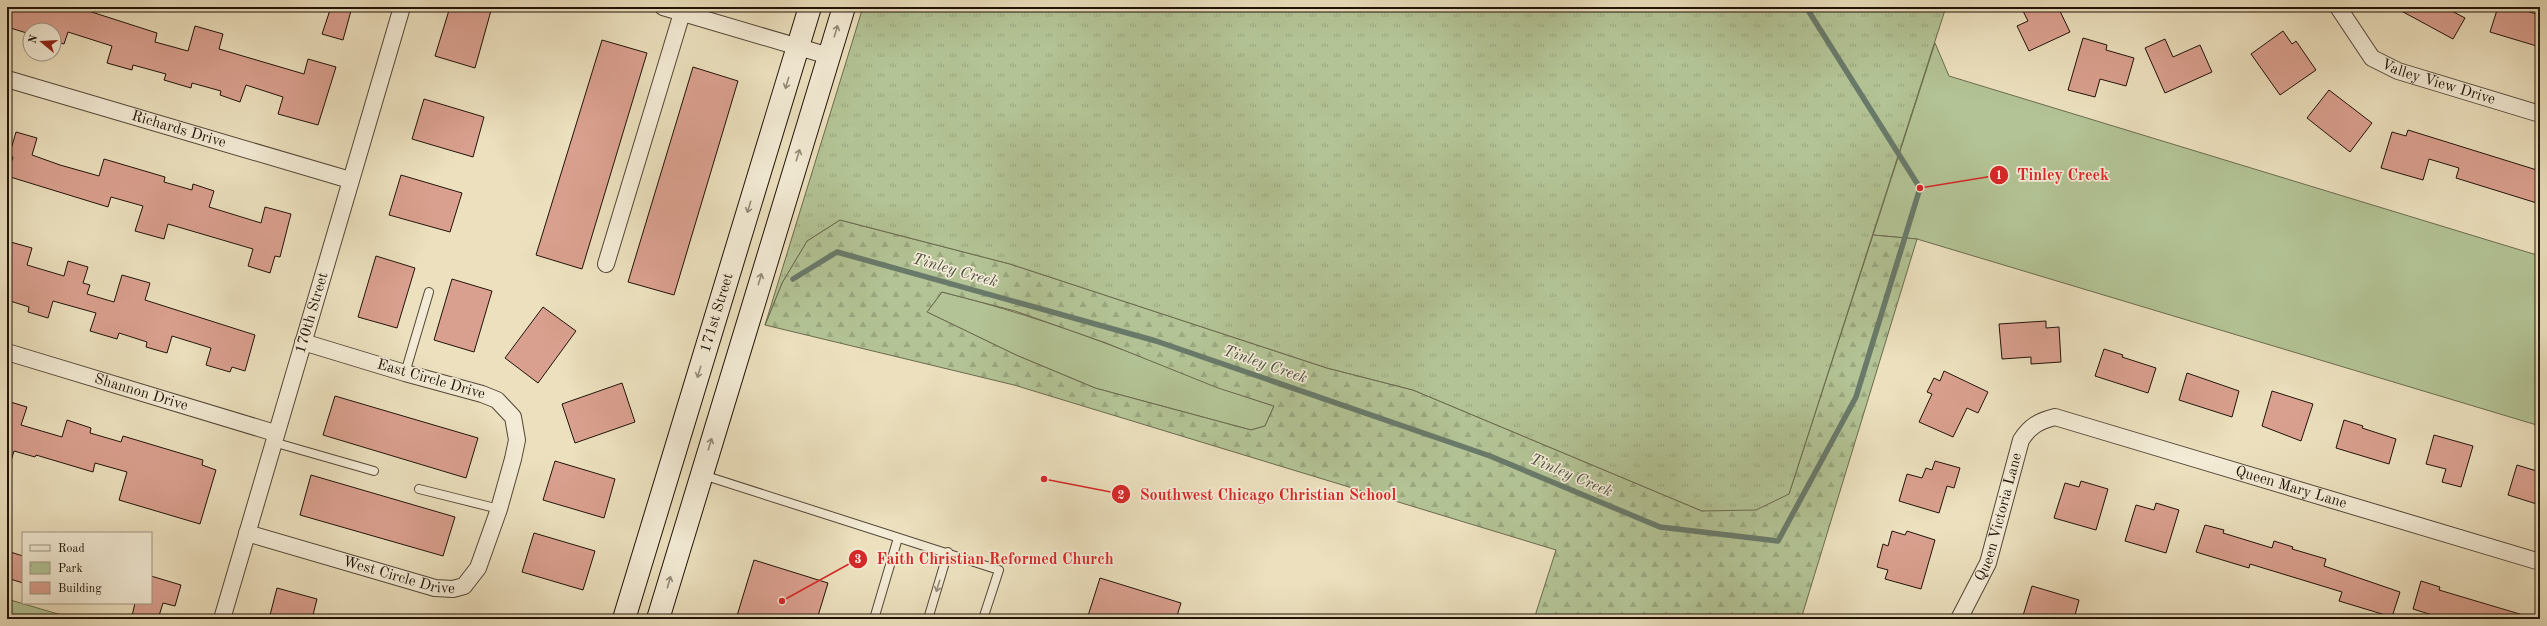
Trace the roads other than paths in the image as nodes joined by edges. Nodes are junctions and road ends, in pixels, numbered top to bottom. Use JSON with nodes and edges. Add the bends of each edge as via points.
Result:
{"nodes":[{"id":1,"x":402,"y":7,"type":"edge"},
{"id":2,"x":663,"y":7,"type":"edge"},
{"id":3,"x":810,"y":7,"type":"edge"},
{"id":4,"x":844,"y":7,"type":"edge"},
{"id":5,"x":2338,"y":7,"type":"edge"},
{"id":6,"x":682,"y":12,"type":"junction"},
{"id":7,"x":798,"y":46,"type":"junction"},
{"id":8,"x":828,"y":56,"type":"junction"},
{"id":9,"x":7,"y":79,"type":"edge"},
{"id":10,"x":2540,"y":114,"type":"edge"},
{"id":11,"x":350,"y":180,"type":"junction"},
{"id":12,"x":606,"y":264,"type":"dead end"},
{"id":13,"x":428,"y":292,"type":"dead end"},
{"id":14,"x":303,"y":342,"type":"junction"},
{"id":15,"x":7,"y":352,"type":"edge"},
{"id":16,"x":405,"y":373,"type":"junction"},
{"id":17,"x":2041,"y":421,"type":"joint"},
{"id":18,"x":274,"y":437,"type":"junction"},
{"id":19,"x":374,"y":471,"type":"dead end"},
{"id":20,"x":701,"y":474,"type":"junction"},
{"id":21,"x":419,"y":488,"type":"dead end"},
{"id":22,"x":500,"y":506,"type":"junction"},
{"id":23,"x":247,"y":533,"type":"junction"},
{"id":24,"x":898,"y":538,"type":"junction"},
{"id":25,"x":948,"y":552,"type":"junction"},
{"id":26,"x":2540,"y":562,"type":"edge"},
{"id":27,"x":222,"y":619,"type":"edge"},
{"id":28,"x":624,"y":619,"type":"edge"},
{"id":29,"x":658,"y":619,"type":"edge"},
{"id":30,"x":874,"y":619,"type":"edge"},
{"id":31,"x":928,"y":619,"type":"edge"},
{"id":32,"x":983,"y":619,"type":"edge"},
{"id":33,"x":1960,"y":619,"type":"edge"}],
"edges":[{"from":1,"to":11,"type":"street","name":"170th Street"},
{"from":2,"to":6,"type":"street"},
{"from":3,"to":7,"type":"street","name":"171st Street"},
{"from":8,"to":4,"type":"street","name":"171st Street","one_way":true},
{"from":5,"to":10,"type":"street","name":"Valley View Drive","via":[[2372,58],[2391,68]]},
{"from":6,"to":7,"type":"street"},
{"from":6,"to":12,"type":"street"},
{"from":7,"to":8,"type":"street"},
{"from":7,"to":28,"type":"street","name":"171st Street","one_way":true},
{"from":20,"to":8,"type":"street","name":"171st Street","one_way":true},
{"from":9,"to":11,"type":"street","name":"Richards Drive"},
{"from":11,"to":14,"type":"street","name":"170th Street"},
{"from":13,"to":16,"type":"lane"},
{"from":14,"to":16,"type":"street","name":"East Circle Drive"},
{"from":14,"to":18,"type":"street","name":"170th Street"},
{"from":15,"to":18,"type":"street","name":"Shannon Drive"},
{"from":16,"to":22,"type":"street","name":"East Circle Drive","via":[[482,394],[496,400],[513,417],[517,440]]},
{"from":17,"to":26,"type":"street","name":"Queen Mary Lane","via":[[2055,417]]},
{"from":17,"to":33,"type":"street","name":"Queen Victoria Lane","via":[[2029,429],[2021,440],[1988,563]]},
{"from":18,"to":19,"type":"lane"},
{"from":18,"to":23,"type":"street","name":"170th Street"},
{"from":20,"to":24,"type":"lane"},
{"from":29,"to":20,"type":"street","name":"171st Street","one_way":true},
{"from":21,"to":22,"type":"lane"},
{"from":22,"to":23,"type":"street","name":"West Circle Drive","via":[[478,568],[464,586],[453,589],[435,588]]},
{"from":23,"to":27,"type":"street","name":"170th Street"},
{"from":24,"to":25,"type":"lane"},
{"from":24,"to":30,"type":"lane"},
{"from":25,"to":31,"type":"lane","one_way":true},
{"from":25,"to":32,"type":"lane","via":[[999,570]]}]}
